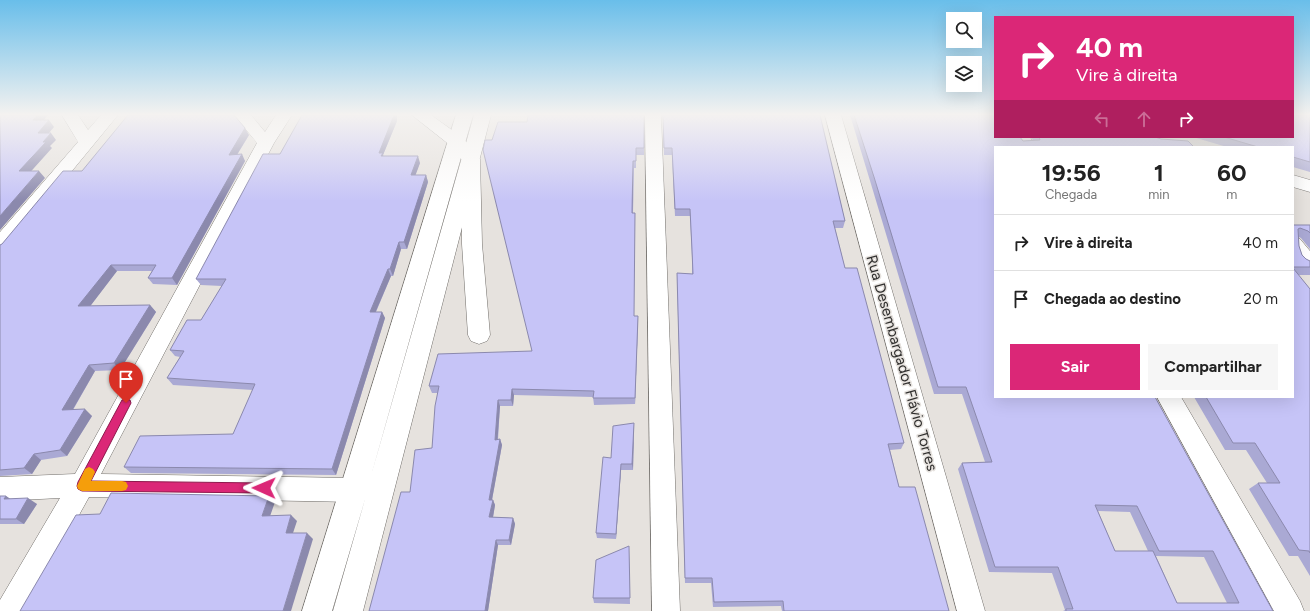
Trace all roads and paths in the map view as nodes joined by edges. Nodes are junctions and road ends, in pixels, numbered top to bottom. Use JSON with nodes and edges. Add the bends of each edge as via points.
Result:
{"nodes":[{"id":1,"x":266,"y":143,"type":"edge"},
{"id":2,"x":86,"y":144,"type":"edge"},
{"id":3,"x":455,"y":144,"type":"edge"},
{"id":4,"x":464,"y":144,"type":"edge"},
{"id":5,"x":468,"y":144,"type":"edge"},
{"id":6,"x":654,"y":144,"type":"edge"},
{"id":7,"x":841,"y":144,"type":"edge"},
{"id":8,"x":464,"y":151,"type":"junction"},
{"id":9,"x":1294,"y":181,"type":"edge"},
{"id":10,"x":1310,"y":186,"type":"edge"},
{"id":11,"x":0,"y":244,"type":"edge"},
{"id":12,"x":1294,"y":245,"type":"edge"},
{"id":13,"x":1310,"y":264,"type":"edge"},
{"id":14,"x":479,"y":335,"type":"dead end"},
{"id":15,"x":1170,"y":398,"type":"edge"},
{"id":16,"x":82,"y":486,"type":"junction"},
{"id":17,"x":0,"y":489,"type":"edge"},
{"id":18,"x":354,"y":490,"type":"junction"},
{"id":19,"x":10,"y":611,"type":"edge"},
{"id":20,"x":317,"y":611,"type":"edge"},
{"id":21,"x":348,"y":611,"type":"edge"},
{"id":22,"x":666,"y":611,"type":"edge"},
{"id":23,"x":971,"y":611,"type":"edge"},
{"id":24,"x":1290,"y":611,"type":"edge"}],
"edges":[{"from":1,"to":16,"type":"street"},
{"from":2,"to":11,"type":"street"},
{"from":3,"to":8,"type":"street"},
{"from":4,"to":8,"type":"street"},
{"from":5,"to":8,"type":"street"},
{"from":6,"to":22,"type":"street"},
{"from":7,"to":23,"type":"street","name":"Rua Desembargador Flávio Torres"},
{"from":8,"to":14,"type":"street"},
{"from":8,"to":18,"type":"street"},
{"from":8,"to":21,"type":"street"},
{"from":9,"to":10,"type":"street"},
{"from":12,"to":13,"type":"street"},
{"from":15,"to":24,"type":"street"},
{"from":16,"to":17,"type":"street"},
{"from":16,"to":18,"type":"street"},
{"from":16,"to":19,"type":"street"},
{"from":18,"to":20,"type":"street"}]}
